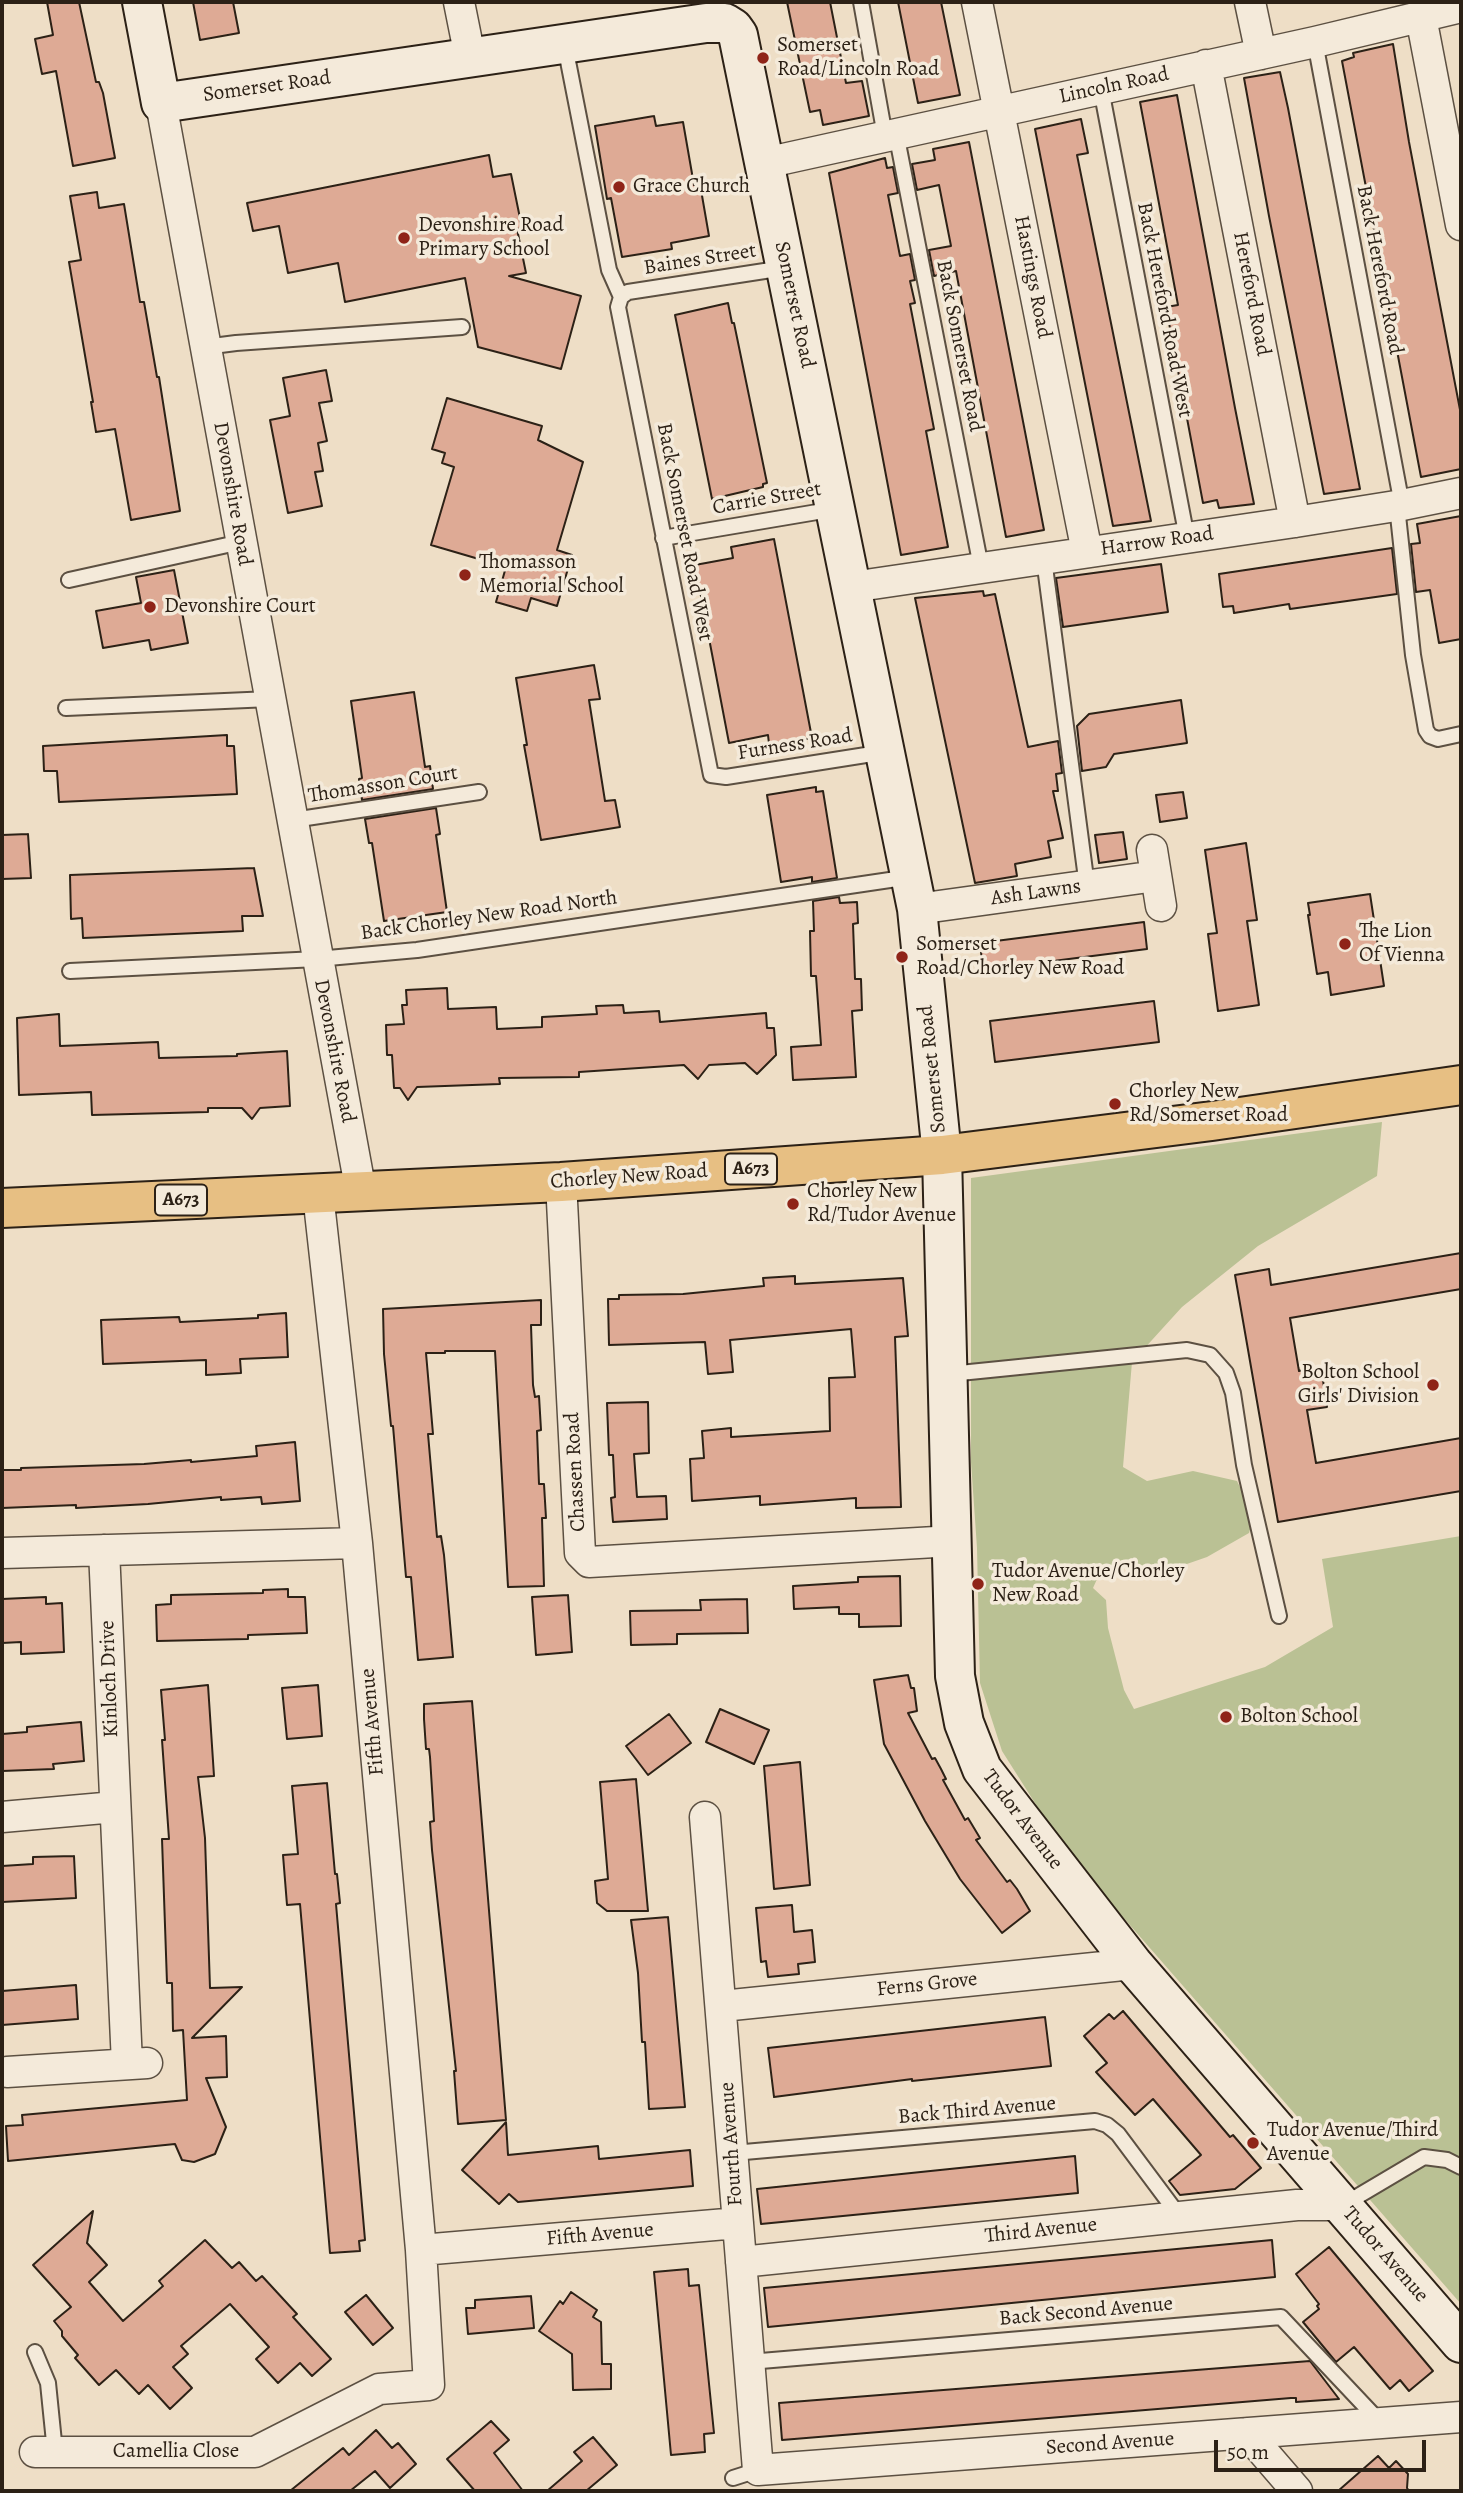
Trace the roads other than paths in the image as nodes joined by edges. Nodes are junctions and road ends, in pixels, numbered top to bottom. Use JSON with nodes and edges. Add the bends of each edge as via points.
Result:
{"nodes":[{"id":1,"x":142,"y":2,"type":"edge"},
{"id":2,"x":459,"y":2,"type":"edge"},
{"id":3,"x":861,"y":2,"type":"edge"},
{"id":4,"x":977,"y":2,"type":"edge"},
{"id":5,"x":1250,"y":2,"type":"edge"},
{"id":6,"x":1461,"y":7,"type":"edge"},
{"id":7,"x":1420,"y":17,"type":"junction"},
{"id":8,"x":1315,"y":42,"type":"junction"},
{"id":9,"x":565,"y":43,"type":"junction"},
{"id":10,"x":1261,"y":54,"type":"junction"},
{"id":11,"x":470,"y":57,"type":"junction"},
{"id":12,"x":1206,"y":65,"type":"junction"},
{"id":13,"x":1101,"y":89,"type":"junction"},
{"id":14,"x":160,"y":103,"type":"junction"},
{"id":15,"x":999,"y":111,"type":"junction"},
{"id":16,"x":891,"y":134,"type":"junction"},
{"id":17,"x":765,"y":163,"type":"junction"},
{"id":18,"x":1461,"y":225,"type":"edge"},
{"id":19,"x":787,"y":267,"type":"junction"},
{"id":20,"x":621,"y":297,"type":"junction"},
{"id":21,"x":462,"y":327,"type":"dead end"},
{"id":22,"x":205,"y":347,"type":"junction"},
{"id":23,"x":1461,"y":492,"type":"edge"},
{"id":24,"x":1399,"y":505,"type":"junction"},
{"id":25,"x":836,"y":509,"type":"junction"},
{"id":26,"x":1295,"y":522,"type":"junction"},
{"id":27,"x":663,"y":538,"type":"junction"},
{"id":28,"x":1187,"y":538,"type":"junction"},
{"id":29,"x":241,"y":542,"type":"junction"},
{"id":30,"x":1087,"y":552,"type":"junction"},
{"id":31,"x":1044,"y":559,"type":"junction"},
{"id":32,"x":981,"y":567,"type":"junction"},
{"id":33,"x":69,"y":580,"type":"dead end"},
{"id":34,"x":852,"y":587,"type":"junction"},
{"id":35,"x":270,"y":699,"type":"junction"},
{"id":36,"x":66,"y":708,"type":"dead end"},
{"id":37,"x":1461,"y":734,"type":"edge"},
{"id":38,"x":886,"y":752,"type":"junction"},
{"id":39,"x":711,"y":775,"type":"joint"},
{"id":40,"x":479,"y":792,"type":"dead end"},
{"id":41,"x":293,"y":820,"type":"junction"},
{"id":42,"x":1087,"y":886,"type":"junction"},
{"id":43,"x":914,"y":893,"type":"junction"},
{"id":44,"x":1161,"y":906,"type":"dead end"},
{"id":45,"x":317,"y":959,"type":"junction"},
{"id":46,"x":70,"y":971,"type":"dead end"},
{"id":47,"x":1461,"y":1085,"type":"edge"},
{"id":48,"x":942,"y":1155,"type":"junction"},
{"id":49,"x":561,"y":1182,"type":"junction"},
{"id":50,"x":360,"y":1192,"type":"junction"},
{"id":51,"x":318,"y":1194,"type":"junction"},
{"id":52,"x":2,"y":1208,"type":"edge"},
{"id":53,"x":949,"y":1374,"type":"junction"},
{"id":54,"x":953,"y":1541,"type":"junction"},
{"id":55,"x":357,"y":1543,"type":"junction"},
{"id":56,"x":104,"y":1550,"type":"junction"},
{"id":57,"x":2,"y":1553,"type":"edge"},
{"id":58,"x":1279,"y":1616,"type":"dead end"},
{"id":59,"x":115,"y":1807,"type":"junction"},
{"id":60,"x":2,"y":1817,"type":"edge"},
{"id":61,"x":705,"y":1817,"type":"dead end"},
{"id":62,"x":1133,"y":1964,"type":"junction"},
{"id":63,"x":722,"y":2006,"type":"junction"},
{"id":64,"x":7,"y":2072,"type":"dead end"},
{"id":65,"x":733,"y":2153,"type":"junction"},
{"id":66,"x":1461,"y":2167,"type":"edge"},
{"id":67,"x":1341,"y":2205,"type":"junction"},
{"id":68,"x":1180,"y":2217,"type":"junction"},
{"id":69,"x":738,"y":2223,"type":"junction"},
{"id":70,"x":421,"y":2250,"type":"junction"},
{"id":71,"x":741,"y":2262,"type":"junction"},
{"id":72,"x":1461,"y":2343,"type":"edge"},
{"id":73,"x":35,"y":2352,"type":"dead end"},
{"id":74,"x":749,"y":2362,"type":"junction"},
{"id":75,"x":429,"y":2385,"type":"joint"},
{"id":76,"x":1461,"y":2417,"type":"edge"},
{"id":77,"x":1381,"y":2423,"type":"junction"},
{"id":78,"x":1247,"y":2433,"type":"junction"},
{"id":79,"x":45,"y":2452,"type":"joint"},
{"id":80,"x":746,"y":2474,"type":"joint"},
{"id":81,"x":1297,"y":2491,"type":"edge"}],
"edges":[{"from":1,"to":14,"type":"street","name":"Devonshire Road"},
{"from":2,"to":11,"type":"street"},
{"from":3,"to":16,"type":"lane","name":"Back Somerset Road"},
{"from":4,"to":15,"type":"street","name":"Hastings Road"},
{"from":5,"to":10,"type":"street"},
{"from":6,"to":7,"type":"street","name":"Lincoln Road"},
{"from":7,"to":8,"type":"street","name":"Lincoln Road"},
{"from":7,"to":18,"type":"street"},
{"from":8,"to":10,"type":"street","name":"Lincoln Road"},
{"from":8,"to":24,"type":"lane","name":"Back Hereford Road"},
{"from":9,"to":11,"type":"street","name":"Somerset Road"},
{"from":9,"to":17,"type":"street","name":"Somerset Road","via":[[726,23],[738,35]]},
{"from":9,"to":20,"type":"lane","name":"Back Somerset Road West","via":[[609,270]]},
{"from":10,"to":12,"type":"street","name":"Lincoln Road"},
{"from":11,"to":14,"type":"street","name":"Somerset Road"},
{"from":12,"to":13,"type":"street","name":"Lincoln Road"},
{"from":12,"to":26,"type":"street","name":"Hereford Road"},
{"from":13,"to":15,"type":"street","name":"Lincoln Road"},
{"from":13,"to":28,"type":"lane","name":"Back Hereford Road West"},
{"from":14,"to":22,"type":"street","name":"Devonshire Road"},
{"from":15,"to":16,"type":"street","name":"Lincoln Road"},
{"from":15,"to":30,"type":"street","name":"Hastings Road"},
{"from":16,"to":17,"type":"street","name":"Lincoln Road"},
{"from":16,"to":32,"type":"lane","name":"Back Somerset Road"},
{"from":17,"to":19,"type":"street","name":"Somerset Road"},
{"from":19,"to":20,"type":"lane","name":"Baines Street","via":[[628,292]]},
{"from":19,"to":25,"type":"street","name":"Somerset Road"},
{"from":20,"to":27,"type":"lane","name":"Back Somerset Road West","via":[[618,307]]},
{"from":21,"to":22,"type":"lane"},
{"from":22,"to":29,"type":"street","name":"Devonshire Road"},
{"from":23,"to":24,"type":"street","name":"Harrow Road"},
{"from":24,"to":26,"type":"street","name":"Harrow Road"},
{"from":24,"to":37,"type":"lane","name":"Back Hereford Road","via":[[1413,655],[1426,730],[1438,739]]},
{"from":25,"to":27,"type":"lane","name":"Carrie Street"},
{"from":25,"to":34,"type":"street","name":"Somerset Road"},
{"from":26,"to":28,"type":"street","name":"Harrow Road"},
{"from":27,"to":39,"type":"lane","name":"Back Somerset Road West"},
{"from":28,"to":30,"type":"street","name":"Harrow Road"},
{"from":29,"to":33,"type":"lane"},
{"from":29,"to":35,"type":"street","name":"Devonshire Road"},
{"from":30,"to":31,"type":"street","name":"Harrow Road"},
{"from":31,"to":32,"type":"street","name":"Harrow Road"},
{"from":31,"to":42,"type":"lane"},
{"from":32,"to":34,"type":"street","name":"Harrow Road"},
{"from":34,"to":38,"type":"street","name":"Somerset Road"},
{"from":35,"to":36,"type":"lane"},
{"from":35,"to":41,"type":"street","name":"Devonshire Road"},
{"from":38,"to":39,"type":"lane","name":"Furness Road","via":[[726,777]]},
{"from":38,"to":43,"type":"street","name":"Somerset Road"},
{"from":40,"to":41,"type":"lane","name":"Thomasson Court"},
{"from":41,"to":45,"type":"street","name":"Devonshire Road"},
{"from":42,"to":43,"type":"street","name":"Ash Lawns"},
{"from":42,"to":44,"type":"street","name":"Ash Lawns","via":[[1154,863]]},
{"from":43,"to":45,"type":"lane","name":"Back Chorley New Road North"},
{"from":43,"to":48,"type":"street","name":"Somerset Road"},
{"from":45,"to":46,"type":"lane","name":"Back Chorley New Road North"},
{"from":45,"to":50,"type":"street","name":"Devonshire Road"},
{"from":47,"to":48,"type":"main road","name":"Chorley New Road","number":"A673"},
{"from":48,"to":49,"type":"main road","name":"Chorley New Road","number":"A673"},
{"from":48,"to":53,"type":"street","name":"Tudor Avenue"},
{"from":49,"to":50,"type":"main road","name":"Chorley New Road","number":"A673"},
{"from":49,"to":54,"type":"street","name":"Chassen Road","via":[[580,1553],[589,1562]]},
{"from":50,"to":51,"type":"main road","name":"Chorley New Road","number":"A673"},
{"from":51,"to":52,"type":"main road","name":"Chorley New Road","number":"A673"},
{"from":51,"to":55,"type":"street","name":"Fifth Avenue"},
{"from":53,"to":54,"type":"street","name":"Tudor Avenue"},
{"from":53,"to":58,"type":"lane","via":[[1187,1350],[1210,1355],[1226,1373],[1233,1393],[1244,1465]]},
{"from":54,"to":62,"type":"street","name":"Tudor Avenue","via":[[955,1676],[964,1723],[982,1769]]},
{"from":55,"to":56,"type":"street"},
{"from":55,"to":70,"type":"street","name":"Fifth Avenue"},
{"from":56,"to":57,"type":"street"},
{"from":56,"to":59,"type":"street","name":"Kinloch Drive"},
{"from":59,"to":60,"type":"street"},
{"from":59,"to":64,"type":"street","name":"Kinloch Drive","via":[[137,2064]]},
{"from":61,"to":63,"type":"street","name":"Fourth Avenue"},
{"from":62,"to":63,"type":"street","name":"Ferns Grove"},
{"from":62,"to":67,"type":"street","name":"Tudor Avenue"},
{"from":63,"to":65,"type":"street","name":"Fourth Avenue"},
{"from":65,"to":68,"type":"lane","name":"Back Third Avenue","via":[[1096,2121],[1118,2134]]},
{"from":65,"to":69,"type":"street","name":"Fourth Avenue"},
{"from":66,"to":67,"type":"lane","via":[[1424,2157]]},
{"from":67,"to":68,"type":"street","name":"Third Avenue"},
{"from":67,"to":72,"type":"street","name":"Tudor Avenue"},
{"from":68,"to":71,"type":"street","name":"Third Avenue"},
{"from":69,"to":70,"type":"street","name":"Fifth Avenue"},
{"from":69,"to":71,"type":"street","name":"Fourth Avenue"},
{"from":70,"to":75,"type":"street","name":"Fifth Avenue"},
{"from":71,"to":74,"type":"street","name":"Fourth Avenue"},
{"from":73,"to":79,"type":"lane","via":[[48,2383]]},
{"from":74,"to":77,"type":"lane","name":"Back Second Avenue","via":[[1281,2317]]},
{"from":74,"to":80,"type":"street","name":"Fourth Avenue"},
{"from":75,"to":79,"type":"street","name":"Camellia Close","via":[[379,2389],[255,2452]]},
{"from":76,"to":77,"type":"street","name":"Second Avenue"},
{"from":77,"to":78,"type":"street","name":"Second Avenue"},
{"from":78,"to":80,"type":"street","name":"Second Avenue"},
{"from":78,"to":81,"type":"street"}]}
